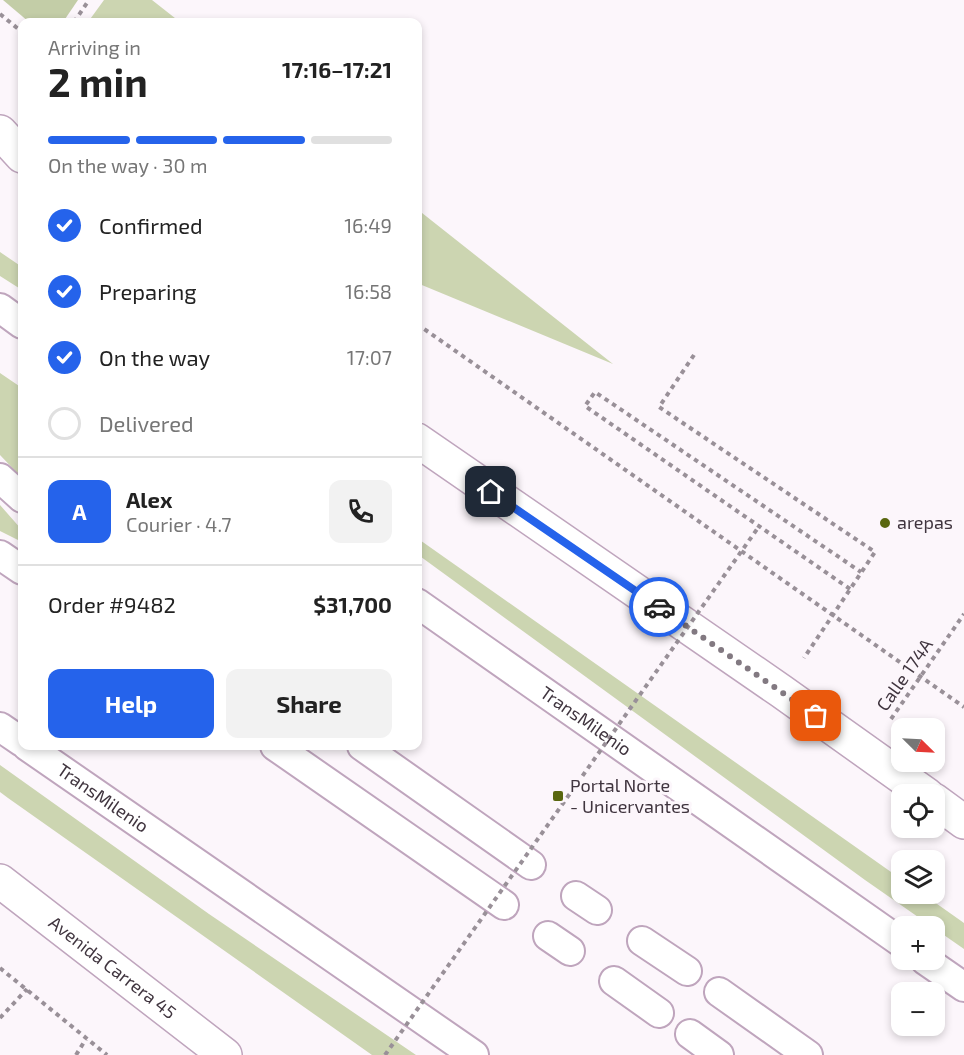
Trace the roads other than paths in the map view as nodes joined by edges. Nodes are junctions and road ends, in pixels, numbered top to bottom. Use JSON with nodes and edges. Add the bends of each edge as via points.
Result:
{"nodes":[{"id":1,"x":0,"y":132,"type":"edge"},
{"id":2,"x":18,"y":152,"type":"edge"},
{"id":3,"x":0,"y":154,"type":"edge"},
{"id":4,"x":18,"y":166,"type":"edge"},
{"id":5,"x":0,"y":308,"type":"edge"},
{"id":6,"x":18,"y":321,"type":"edge"},
{"id":7,"x":422,"y":443,"type":"edge"},
{"id":8,"x":0,"y":477,"type":"edge"},
{"id":9,"x":18,"y":494,"type":"edge"},
{"id":10,"x":0,"y":555,"type":"edge"},
{"id":11,"x":18,"y":567,"type":"edge"},
{"id":12,"x":422,"y":607,"type":"edge"},
{"id":13,"x":0,"y":727,"type":"edge"},
{"id":14,"x":18,"y":739,"type":"edge"},
{"id":15,"x":33,"y":750,"type":"edge"},
{"id":16,"x":281,"y":750,"type":"edge"},
{"id":17,"x":368,"y":750,"type":"edge"},
{"id":18,"x":912,"y":784,"type":"edge"},
{"id":19,"x":945,"y":808,"type":"edge"},
{"id":20,"x":964,"y":822,"type":"edge"},
{"id":21,"x":531,"y":865,"type":"dead end"},
{"id":22,"x":0,"y":881,"type":"edge"},
{"id":23,"x":504,"y":905,"type":"dead end"},
{"id":24,"x":891,"y":935,"type":"edge"},
{"id":25,"x":642,"y":940,"type":"dead end"},
{"id":26,"x":939,"y":970,"type":"edge"},
{"id":27,"x":687,"y":971,"type":"dead end"},
{"id":28,"x":614,"y":981,"type":"dead end"},
{"id":29,"x":964,"y":987,"type":"edge"},
{"id":30,"x":718,"y":992,"type":"dead end"},
{"id":31,"x":659,"y":1013,"type":"dead end"},
{"id":32,"x":690,"y":1034,"type":"dead end"},
{"id":33,"x":225,"y":1055,"type":"edge"},
{"id":34,"x":474,"y":1055,"type":"edge"},
{"id":35,"x":719,"y":1055,"type":"edge"},
{"id":36,"x":808,"y":1055,"type":"edge"}],
"edges":[{"from":1,"to":2,"type":"highway"},
{"from":3,"to":4,"type":"highway"},
{"from":5,"to":6,"type":"lane"},
{"from":7,"to":18,"type":"highway"},
{"from":8,"to":9,"type":"lane"},
{"from":10,"to":11,"type":"lane"},
{"from":12,"to":24,"type":"lane","name":"TransMilenio"},
{"from":13,"to":14,"type":"lane"},
{"from":15,"to":34,"type":"lane","name":"TransMilenio"},
{"from":16,"to":23,"type":"lane"},
{"from":17,"to":21,"type":"lane"},
{"from":19,"to":20,"type":"highway"},
{"from":22,"to":33,"type":"highway","name":"Avenida Carrera 45"},
{"from":25,"to":27,"type":"lane"},
{"from":26,"to":29,"type":"lane"},
{"from":28,"to":31,"type":"lane"},
{"from":30,"to":36,"type":"lane"},
{"from":32,"to":35,"type":"lane"}]}
